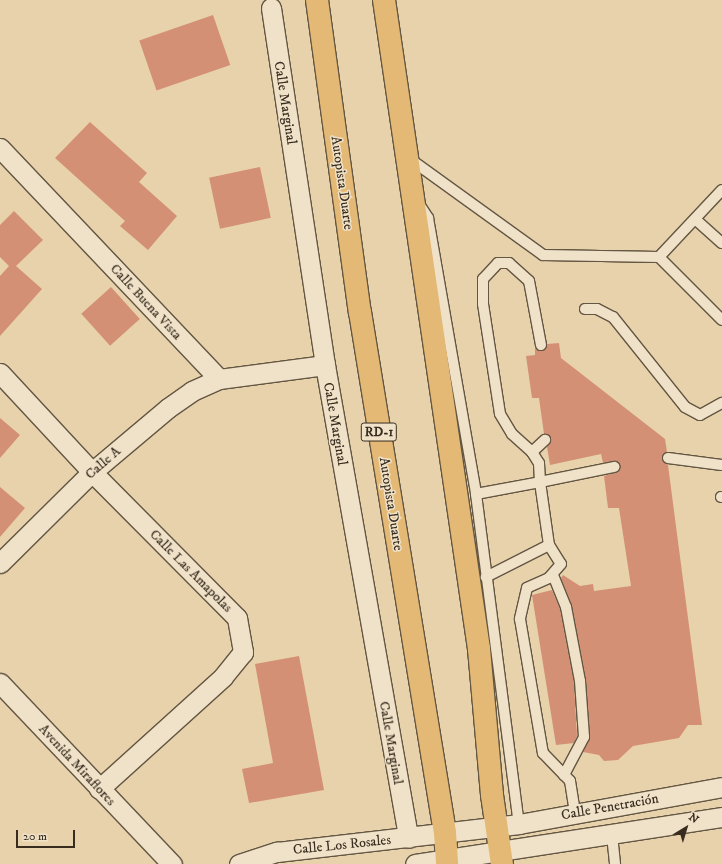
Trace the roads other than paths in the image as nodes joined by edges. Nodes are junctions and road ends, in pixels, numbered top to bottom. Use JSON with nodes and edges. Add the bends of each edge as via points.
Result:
{"nodes":[{"id":1,"x":317,"y":0,"type":"edge"},
{"id":2,"x":384,"y":0,"type":"edge"},
{"id":3,"x":271,"y":8,"type":"dead end"},
{"id":4,"x":0,"y":148,"type":"edge"},
{"id":5,"x":408,"y":157,"type":"junction"},
{"id":6,"x":722,"y":190,"type":"edge"},
{"id":7,"x":414,"y":199,"type":"junction"},
{"id":8,"x":696,"y":219,"type":"junction"},
{"id":9,"x":722,"y":243,"type":"edge"},
{"id":10,"x":659,"y":257,"type":"junction"},
{"id":11,"x":585,"y":309,"type":"dead end"},
{"id":12,"x":722,"y":320,"type":"edge"},
{"id":13,"x":541,"y":345,"type":"dead end"},
{"id":14,"x":325,"y":365,"type":"junction"},
{"id":15,"x":0,"y":373,"type":"edge"},
{"id":16,"x":219,"y":380,"type":"junction"},
{"id":17,"x":722,"y":403,"type":"edge"},
{"id":18,"x":545,"y":440,"type":"dead end"},
{"id":19,"x":532,"y":452,"type":"junction"},
{"id":20,"x":668,"y":458,"type":"dead end"},
{"id":21,"x":722,"y":465,"type":"edge"},
{"id":22,"x":614,"y":467,"type":"dead end"},
{"id":23,"x":92,"y":472,"type":"junction"},
{"id":24,"x":540,"y":482,"type":"junction"},
{"id":25,"x":476,"y":494,"type":"junction"},
{"id":26,"x":549,"y":545,"type":"junction"},
{"id":27,"x":0,"y":563,"type":"edge"},
{"id":28,"x":553,"y":575,"type":"junction"},
{"id":29,"x":486,"y":577,"type":"junction"},
{"id":30,"x":0,"y":683,"type":"edge"},
{"id":31,"x":564,"y":775,"type":"junction"},
{"id":32,"x":722,"y":787,"type":"edge"},
{"id":33,"x":99,"y":788,"type":"junction"},
{"id":34,"x":575,"y":813,"type":"junction"},
{"id":35,"x":722,"y":817,"type":"edge"},
{"id":36,"x":519,"y":824,"type":"junction"},
{"id":37,"x":497,"y":827,"type":"junction"},
{"id":38,"x":446,"y":833,"type":"junction"},
{"id":39,"x":612,"y":835,"type":"junction"},
{"id":40,"x":408,"y":838,"type":"junction"},
{"id":41,"x":501,"y":858,"type":"edge"},
{"id":42,"x":447,"y":861,"type":"edge"},
{"id":43,"x":172,"y":864,"type":"edge"},
{"id":44,"x":239,"y":864,"type":"edge"},
{"id":45,"x":415,"y":864,"type":"edge"},
{"id":46,"x":615,"y":864,"type":"edge"}],
"edges":[{"from":1,"to":38,"type":"highway","name":"Autopista Duarte","number":"RD-1","via":[[360,312]]},
{"from":2,"to":5,"type":"highway"},
{"from":3,"to":14,"type":"street","name":"Calle Marginal"},
{"from":4,"to":16,"type":"street","name":"Calle Buena Vista"},
{"from":5,"to":7,"type":"highway"},
{"from":5,"to":10,"type":"lane","via":[[543,255]]},
{"from":6,"to":8,"type":"lane"},
{"from":7,"to":25,"type":"lane","via":[[428,218]]},
{"from":7,"to":37,"type":"highway","via":[[479,650]]},
{"from":8,"to":9,"type":"lane"},
{"from":8,"to":10,"type":"lane"},
{"from":10,"to":12,"type":"lane"},
{"from":11,"to":17,"type":"lane","via":[[597,309],[614,317],[685,407],[700,415]]},
{"from":13,"to":19,"type":"lane","via":[[529,281],[509,262],[498,263],[483,279],[483,304],[500,414],[508,430]]},
{"from":14,"to":16,"type":"street"},
{"from":14,"to":40,"type":"street","name":"Calle Marginal"},
{"from":15,"to":23,"type":"street","name":"Calle Las Amapolas"},
{"from":16,"to":23,"type":"street","name":"Calle A","via":[[192,391],[168,408]]},
{"from":18,"to":19,"type":"lane"},
{"from":19,"to":24,"type":"lane","via":[[538,464]]},
{"from":20,"to":21,"type":"lane"},
{"from":22,"to":24,"type":"lane"},
{"from":23,"to":27,"type":"street","name":"Calle A"},
{"from":23,"to":33,"type":"street","name":"Calle Las Amapolas","via":[[237,618],[243,652],[224,677]]},
{"from":24,"to":25,"type":"lane"},
{"from":24,"to":26,"type":"lane"},
{"from":25,"to":29,"type":"lane"},
{"from":26,"to":28,"type":"lane","via":[[561,564]]},
{"from":26,"to":29,"type":"lane"},
{"from":28,"to":31,"type":"lane","via":[[566,606],[580,682],[584,737]]},
{"from":28,"to":31,"type":"lane","via":[[527,588],[520,619],[543,753]]},
{"from":29,"to":36,"type":"lane"},
{"from":30,"to":33,"type":"street","name":"Avenida Miraflores"},
{"from":31,"to":34,"type":"lane","via":[[570,781]]},
{"from":32,"to":34,"type":"street","name":"Calle Penetración"},
{"from":33,"to":43,"type":"street","name":"Avenida Miraflores"},
{"from":34,"to":36,"type":"street","name":"Calle Penetración"},
{"from":35,"to":39,"type":"street","name":"Calle Penetración"},
{"from":36,"to":37,"type":"street","name":"Calle Penetración"},
{"from":37,"to":38,"type":"street","name":"Calle Los Rosales"},
{"from":37,"to":41,"type":"highway"},
{"from":38,"to":40,"type":"street","name":"Calle Los Rosales"},
{"from":38,"to":42,"type":"highway","name":"Autopista Duarte","number":"RD-1"},
{"from":39,"to":41,"type":"street","name":"Calle Penetración"},
{"from":39,"to":46,"type":"lane"},
{"from":40,"to":44,"type":"street","name":"Calle Los Rosales","via":[[277,852]]},
{"from":41,"to":42,"type":"street","name":"Calle Penetración"},
{"from":42,"to":45,"type":"street"}]}
